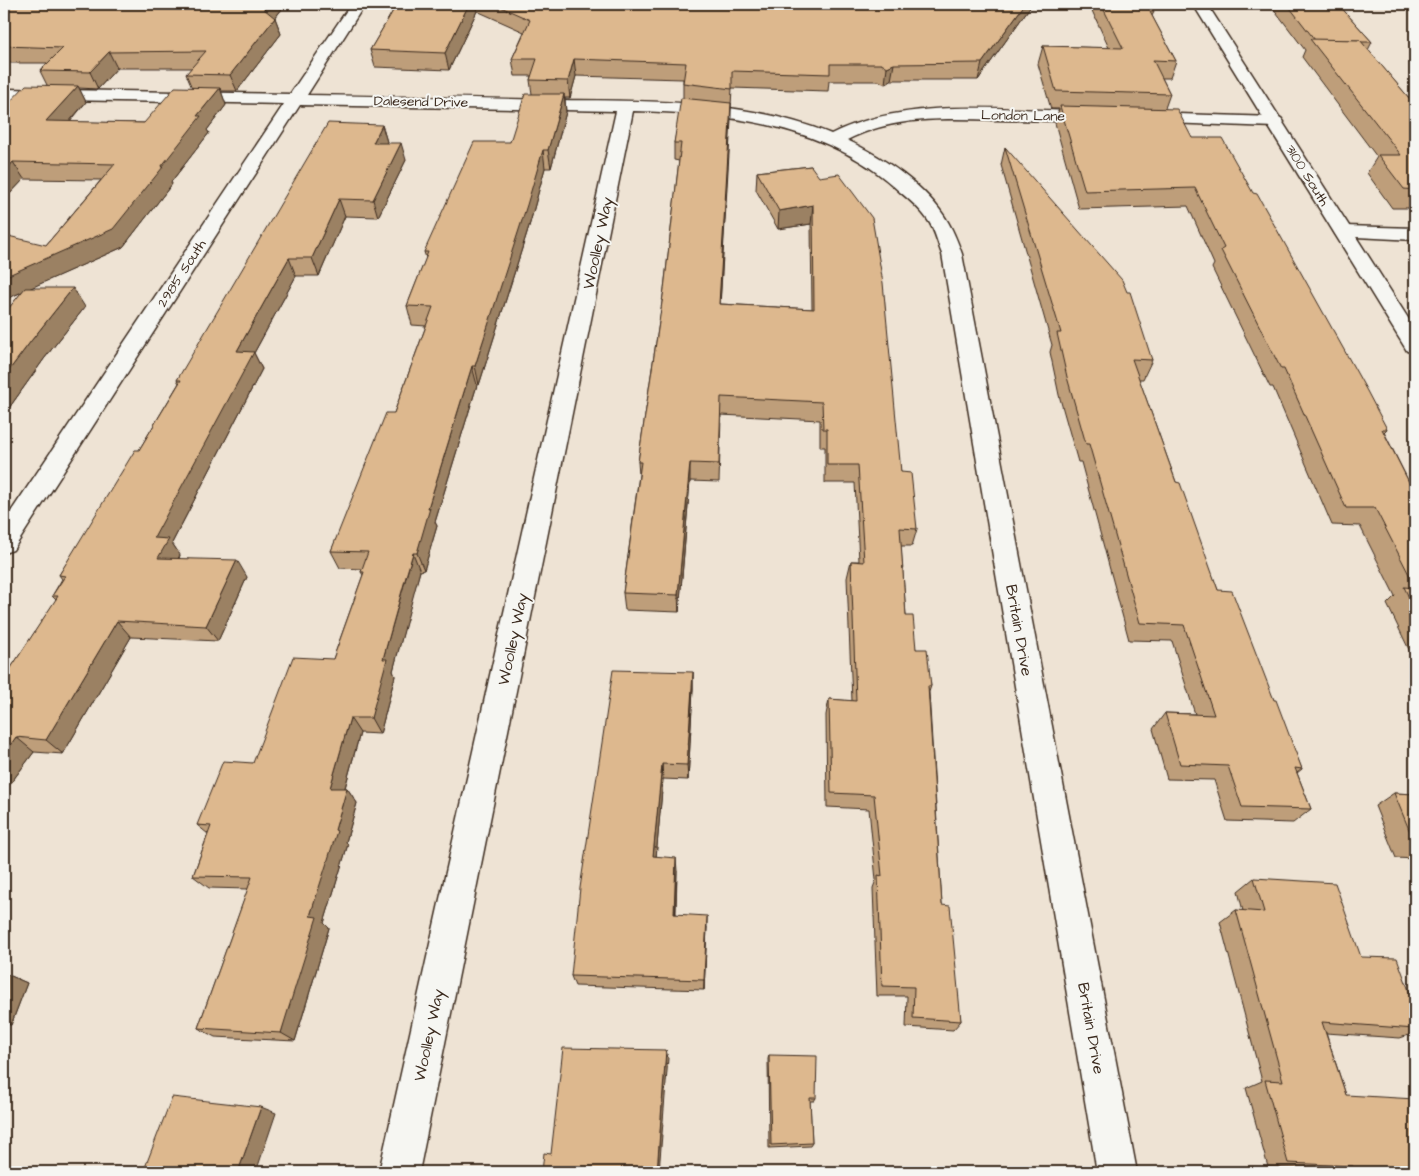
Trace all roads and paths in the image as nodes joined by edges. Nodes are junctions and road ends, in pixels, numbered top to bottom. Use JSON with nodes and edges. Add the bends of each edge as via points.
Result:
{"nodes":[{"id":1,"x":358,"y":4,"type":"edge"},
{"id":2,"x":1200,"y":4,"type":"edge"},
{"id":3,"x":4,"y":94,"type":"edge"},
{"id":4,"x":294,"y":100,"type":"junction"},
{"id":5,"x":626,"y":105,"type":"junction"},
{"id":6,"x":1112,"y":117,"type":"edge"},
{"id":7,"x":1132,"y":118,"type":"edge"},
{"id":8,"x":1275,"y":122,"type":"junction"},
{"id":9,"x":834,"y":139,"type":"junction"},
{"id":10,"x":1344,"y":232,"type":"junction"},
{"id":11,"x":1415,"y":234,"type":"edge"},
{"id":12,"x":1415,"y":346,"type":"edge"},
{"id":13,"x":4,"y":543,"type":"edge"},
{"id":14,"x":399,"y":1172,"type":"edge"},
{"id":15,"x":1118,"y":1172,"type":"edge"}],
"edges":[{"from":1,"to":4,"type":"street","name":"2985 South"},
{"from":2,"to":8,"type":"street","name":"3100 South"},
{"from":3,"to":4,"type":"street","name":"Dalesend Drive"},
{"from":4,"to":5,"type":"street","name":"Dalesend Drive"},
{"from":4,"to":13,"type":"street","name":"2985 South"},
{"from":5,"to":9,"type":"street","name":"Dalesend Drive","via":[[738,113]]},
{"from":5,"to":14,"type":"street","name":"Woolley Way"},
{"from":6,"to":9,"type":"street","name":"London Lane","via":[[934,113],[880,121]]},
{"from":7,"to":8,"type":"street"},
{"from":8,"to":10,"type":"street","name":"3100 South"},
{"from":9,"to":15,"type":"street","name":"Britain Drive","via":[[871,158],[907,186],[937,218],[952,254]]},
{"from":10,"to":11,"type":"street"},
{"from":10,"to":12,"type":"street","name":"3100 South"}]}
